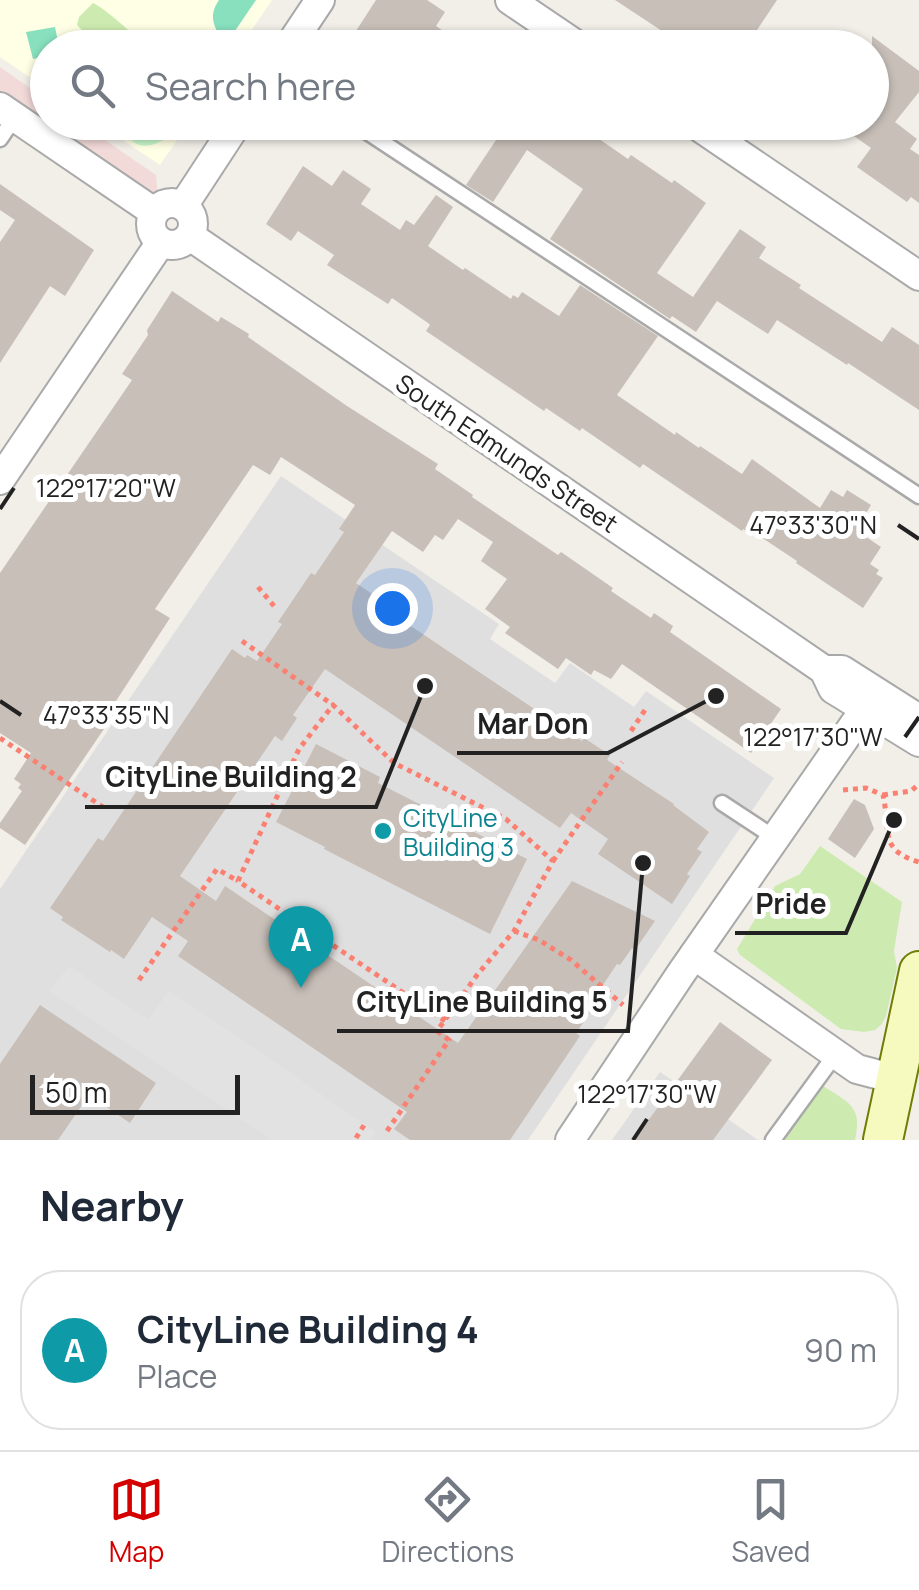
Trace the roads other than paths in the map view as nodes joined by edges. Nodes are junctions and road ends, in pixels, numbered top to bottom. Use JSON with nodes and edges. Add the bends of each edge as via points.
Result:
{"nodes":[{"id":1,"x":320,"y":0,"type":"edge"},
{"id":2,"x":510,"y":0,"type":"edge"},
{"id":3,"x":300,"y":30,"type":"edge"},
{"id":4,"x":554,"y":30,"type":"edge"},
{"id":5,"x":5,"y":121,"type":"edge"},
{"id":6,"x":30,"y":136,"type":"edge"},
{"id":7,"x":36,"y":140,"type":"edge"},
{"id":8,"x":226,"y":140,"type":"edge"},
{"id":9,"x":379,"y":140,"type":"edge"},
{"id":10,"x":719,"y":140,"type":"edge"},
{"id":11,"x":183,"y":206,"type":"junction"},
{"id":12,"x":154,"y":212,"type":"junction"},
{"id":13,"x":190,"y":236,"type":"junction"},
{"id":14,"x":160,"y":242,"type":"junction"},
{"id":15,"x":919,"y":276,"type":"edge"},
{"id":16,"x":0,"y":480,"type":"edge"},
{"id":17,"x":919,"y":496,"type":"edge"},
{"id":18,"x":824,"y":670,"type":"junction"},
{"id":19,"x":865,"y":709,"type":"junction"},
{"id":20,"x":919,"y":719,"type":"edge"},
{"id":21,"x":919,"y":742,"type":"edge"},
{"id":22,"x":722,"y":802,"type":"dead end"},
{"id":23,"x":775,"y":838,"type":"junction"},
{"id":24,"x":694,"y":955,"type":"junction"},
{"id":25,"x":919,"y":971,"type":"edge"},
{"id":26,"x":835,"y":1055,"type":"junction"},
{"id":27,"x":894,"y":1079,"type":"junction"},
{"id":28,"x":570,"y":1140,"type":"edge"},
{"id":29,"x":774,"y":1140,"type":"edge"},
{"id":30,"x":883,"y":1140,"type":"edge"}],
"edges":[{"from":1,"to":3,"type":"street"},
{"from":2,"to":4,"type":"street"},
{"from":5,"to":6,"type":"street"},
{"from":7,"to":12,"type":"street"},
{"from":8,"to":11,"type":"street"},
{"from":9,"to":17,"type":"lane"},
{"from":10,"to":15,"type":"street"},
{"from":11,"to":12,"type":"street","via":[[164,204]]},
{"from":11,"to":13,"type":"street","via":[[193,219]]},
{"from":12,"to":14,"type":"street","via":[[150,225]]},
{"from":13,"to":14,"type":"street","via":[[174,246]]},
{"from":13,"to":18,"type":"street","name":"South Edmunds Street"},
{"from":14,"to":16,"type":"street"},
{"from":18,"to":19,"type":"street","name":"South Edmunds Street","via":[[834,689]]},
{"from":18,"to":20,"type":"street","name":"South Edmunds Street","via":[[842,670]]},
{"from":19,"to":21,"type":"street","name":"South Edmunds Street"},
{"from":19,"to":23,"type":"street"},
{"from":22,"to":23,"type":"lane"},
{"from":23,"to":24,"type":"street"},
{"from":24,"to":26,"type":"street"},
{"from":24,"to":28,"type":"street"},
{"from":25,"to":27,"type":"main road"},
{"from":26,"to":27,"type":"street","via":[[856,1069]]},
{"from":26,"to":29,"type":"lane"},
{"from":27,"to":30,"type":"main road"}]}
